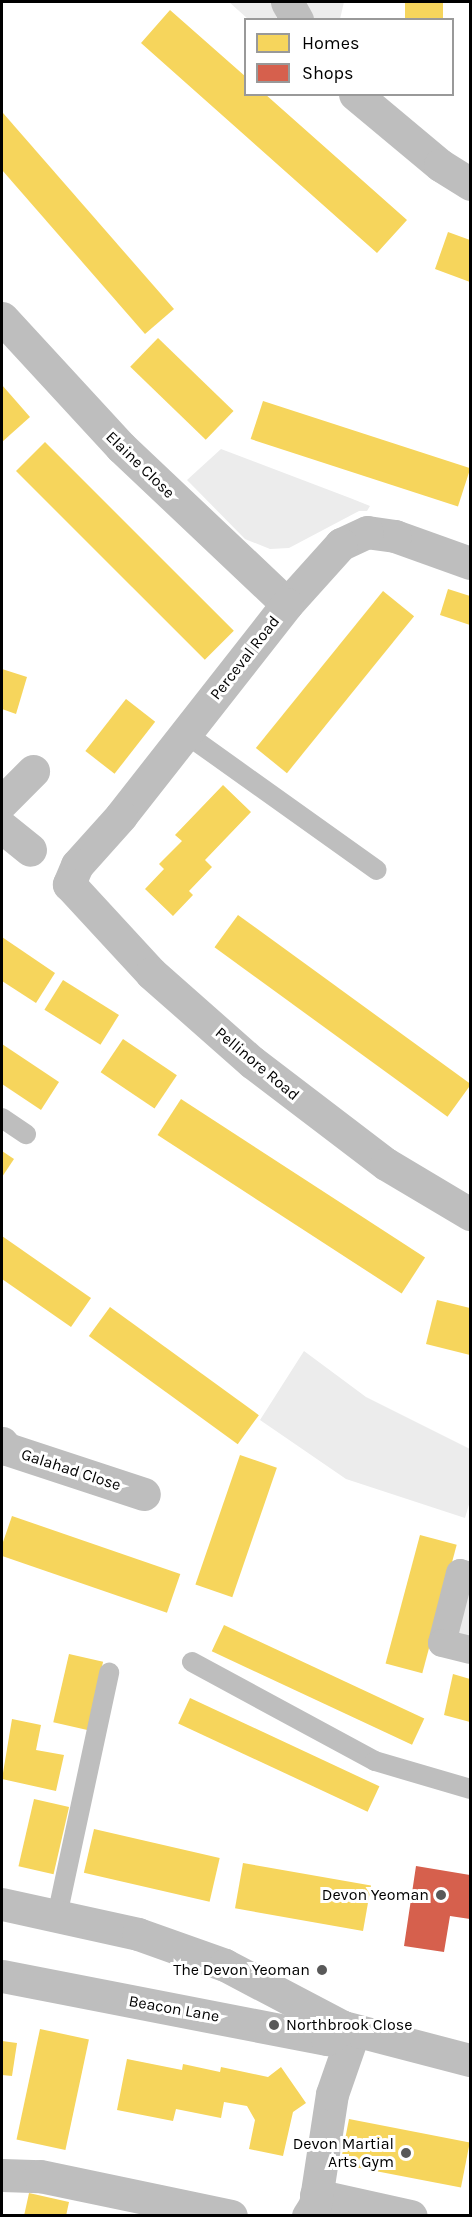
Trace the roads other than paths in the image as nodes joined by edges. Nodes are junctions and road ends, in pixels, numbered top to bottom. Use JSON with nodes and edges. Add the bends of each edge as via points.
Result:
{"nodes":[{"id":1,"x":287,"y":2,"type":"edge"},
{"id":2,"x":296,"y":18,"type":"edge"},
{"id":3,"x":357,"y":96,"type":"edge"},
{"id":4,"x":471,"y":184,"type":"edge"},
{"id":5,"x":2,"y":318,"type":"edge"},
{"id":6,"x":471,"y":563,"type":"edge"},
{"id":7,"x":287,"y":604,"type":"junction"},
{"id":8,"x":186,"y":734,"type":"junction"},
{"id":9,"x":33,"y":771,"type":"dead end"},
{"id":10,"x":2,"y":802,"type":"edge"},
{"id":11,"x":2,"y":827,"type":"edge"},
{"id":12,"x":30,"y":850,"type":"dead end"},
{"id":13,"x":377,"y":870,"type":"dead end"},
{"id":14,"x":69,"y":884,"type":"joint"},
{"id":15,"x":2,"y":1118,"type":"edge"},
{"id":16,"x":26,"y":1134,"type":"dead end"},
{"id":17,"x":471,"y":1214,"type":"edge"},
{"id":18,"x":2,"y":1443,"type":"edge"},
{"id":19,"x":144,"y":1494,"type":"dead end"},
{"id":20,"x":471,"y":1576,"type":"edge"},
{"id":21,"x":471,"y":1650,"type":"edge"},
{"id":22,"x":192,"y":1662,"type":"dead end"},
{"id":23,"x":109,"y":1673,"type":"dead end"},
{"id":24,"x":471,"y":1789,"type":"edge"},
{"id":25,"x":2,"y":1904,"type":"edge"},
{"id":26,"x":57,"y":1916,"type":"junction"},
{"id":27,"x":2,"y":1976,"type":"edge"},
{"id":28,"x":349,"y":2029,"type":"junction"},
{"id":29,"x":471,"y":2060,"type":"edge"},
{"id":30,"x":2,"y":2175,"type":"edge"},
{"id":31,"x":312,"y":2205,"type":"edge"},
{"id":32,"x":131,"y":2206,"type":"edge"},
{"id":33,"x":231,"y":2216,"type":"edge"},
{"id":34,"x":411,"y":2216,"type":"edge"}],
"edges":[{"from":1,"to":2,"type":"street"},
{"from":3,"to":4,"type":"street","via":[[440,165]]},
{"from":5,"to":7,"type":"street","name":"Elaine Close","via":[[114,440]]},
{"from":6,"to":7,"type":"street","name":"Perceval Road","via":[[404,537],[367,532],[341,544]]},
{"from":7,"to":8,"type":"street","name":"Perceval Road"},
{"from":8,"to":13,"type":"lane"},
{"from":8,"to":14,"type":"street","name":"Perceval Road","via":[[77,865]]},
{"from":9,"to":10,"type":"street"},
{"from":11,"to":12,"type":"street"},
{"from":14,"to":17,"type":"street","name":"Pellinore Road","via":[[152,973],[252,1062],[386,1164]]},
{"from":15,"to":16,"type":"lane"},
{"from":18,"to":19,"type":"street","name":"Galahad Close","via":[[7,1449]]},
{"from":20,"to":21,"type":"street","via":[[460,1573],[442,1643]]},
{"from":22,"to":24,"type":"lane","via":[[375,1761]]},
{"from":23,"to":26,"type":"lane"},
{"from":25,"to":26,"type":"street"},
{"from":26,"to":28,"type":"street","via":[[138,1934],[225,1965]]},
{"from":27,"to":28,"type":"street","name":"Beacon Lane","via":[[327,2039]]},
{"from":28,"to":29,"type":"street"},
{"from":28,"to":31,"type":"street","via":[[332,2094]]},
{"from":30,"to":32,"type":"street","via":[[40,2176]]},
{"from":31,"to":34,"type":"street"},
{"from":32,"to":33,"type":"street"}]}
